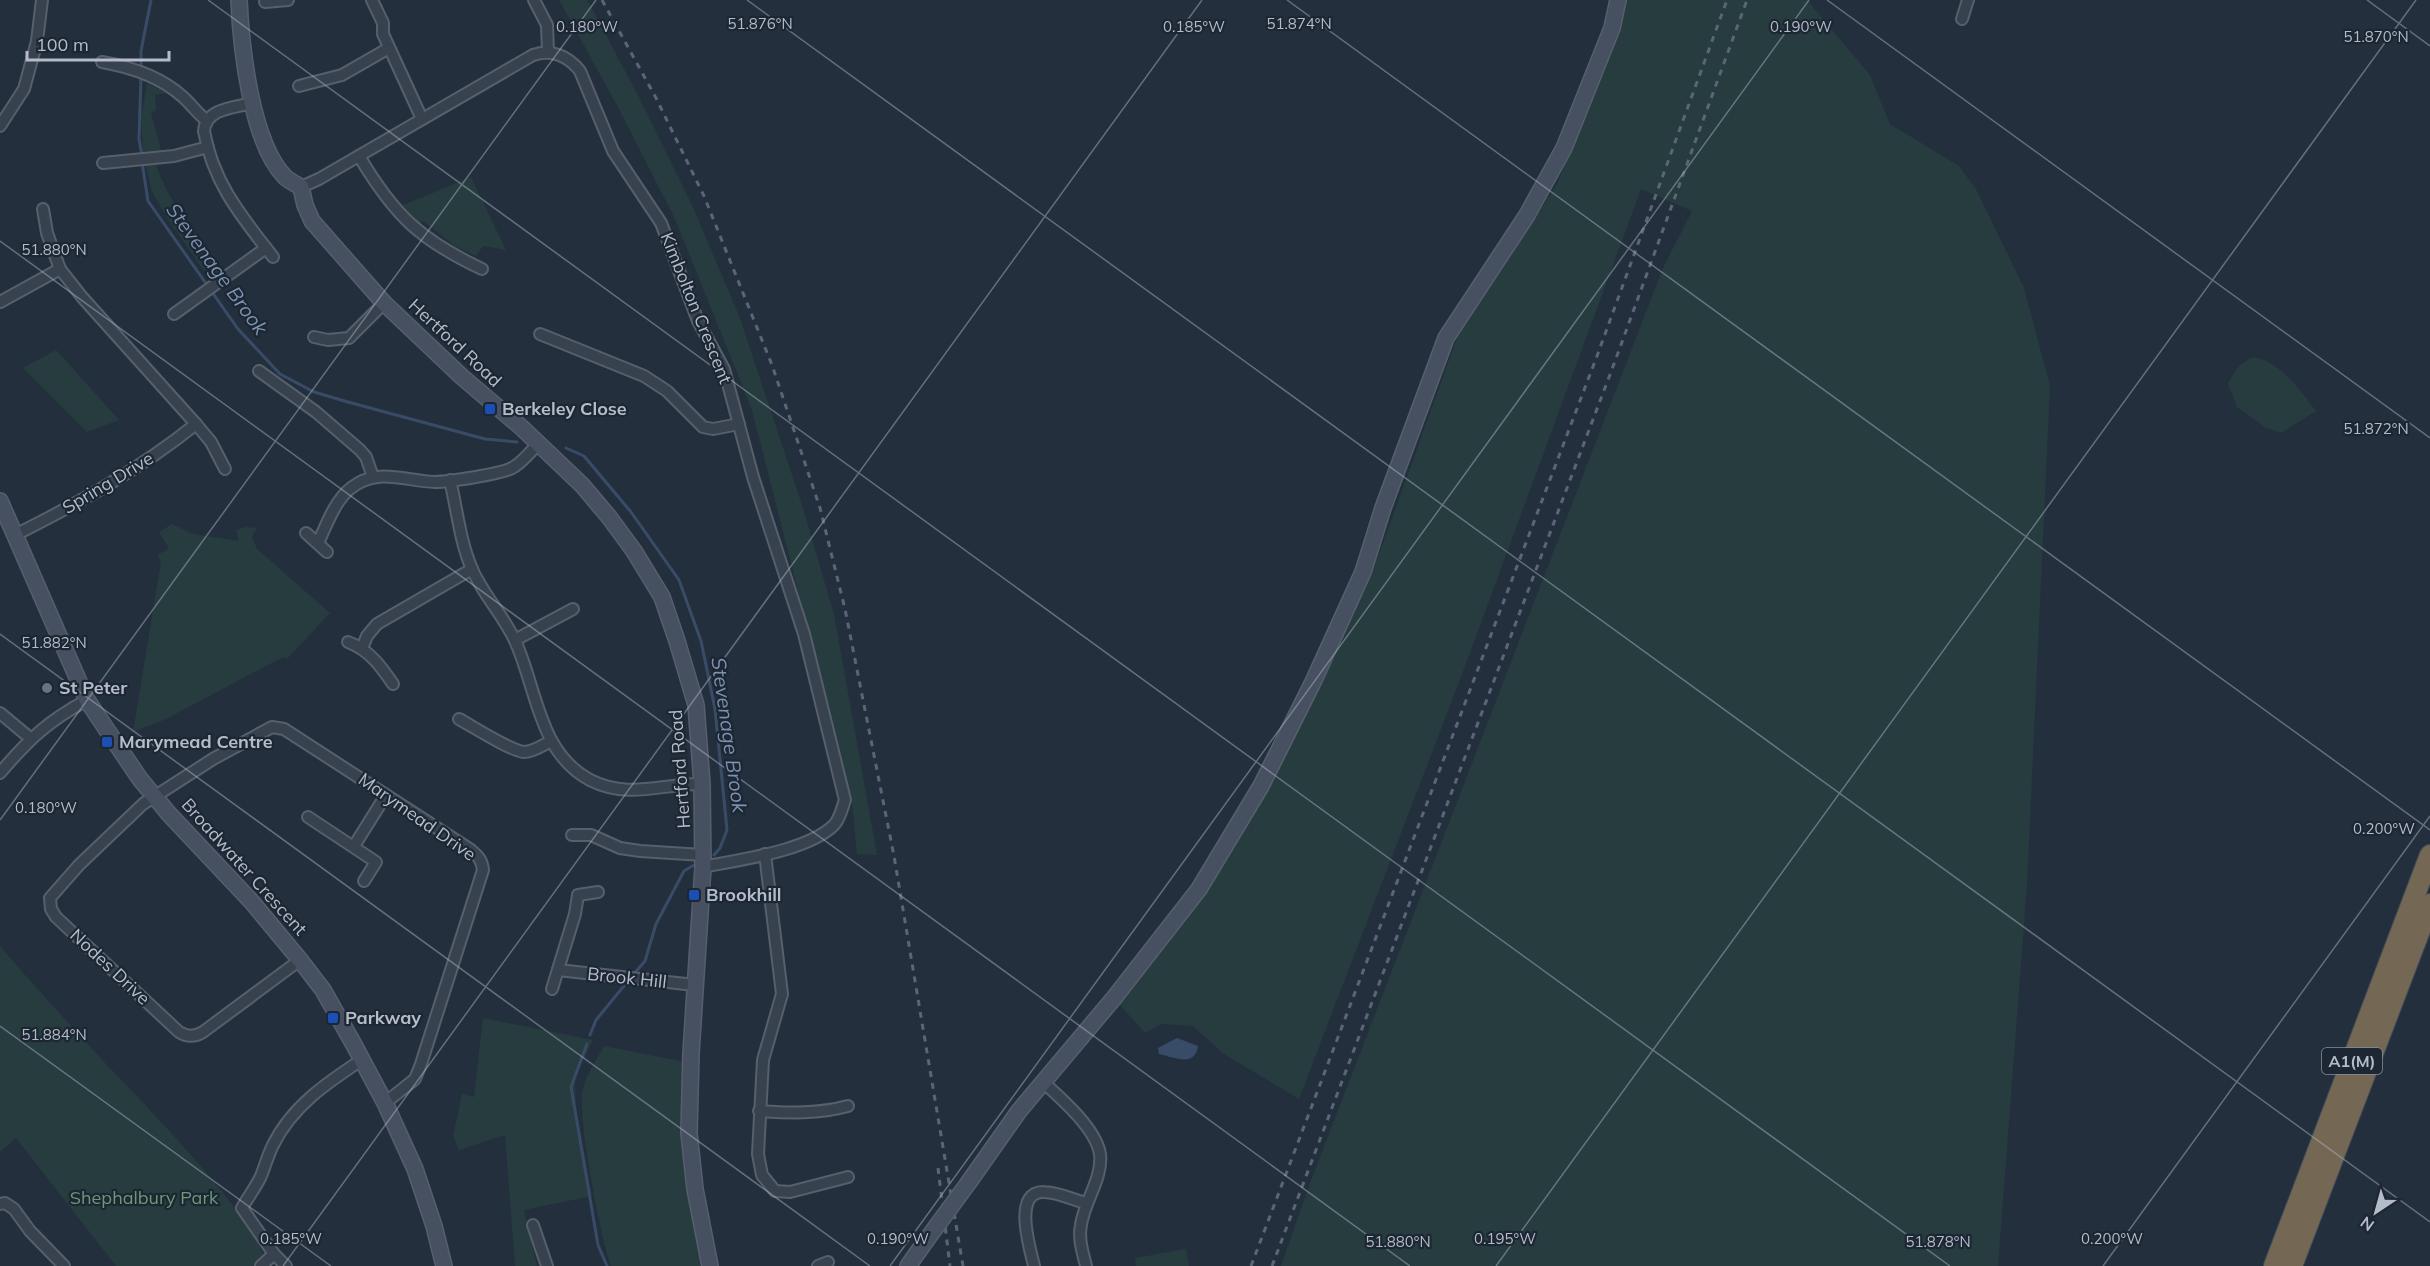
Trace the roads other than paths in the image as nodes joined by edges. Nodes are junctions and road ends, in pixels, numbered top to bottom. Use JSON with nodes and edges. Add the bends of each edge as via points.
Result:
{"nodes":[{"id":1,"x":42,"y":0,"type":"edge"},
{"id":2,"x":239,"y":0,"type":"edge"},
{"id":3,"x":288,"y":0,"type":"edge"},
{"id":4,"x":372,"y":0,"type":"edge"},
{"id":5,"x":534,"y":0,"type":"edge"},
{"id":6,"x":1618,"y":0,"type":"edge"},
{"id":7,"x":1968,"y":0,"type":"edge"},
{"id":8,"x":265,"y":2,"type":"dead end"},
{"id":9,"x":1962,"y":19,"type":"dead end"},
{"id":10,"x":390,"y":48,"type":"junction"},
{"id":11,"x":548,"y":52,"type":"junction"},
{"id":12,"x":102,"y":62,"type":"dead end"},
{"id":13,"x":299,"y":86,"type":"dead end"},
{"id":14,"x":252,"y":103,"type":"junction"},
{"id":15,"x":422,"y":119,"type":"junction"},
{"id":16,"x":206,"y":120,"type":"junction"},
{"id":17,"x":0,"y":126,"type":"edge"},
{"id":18,"x":208,"y":147,"type":"junction"},
{"id":19,"x":359,"y":156,"type":"junction"},
{"id":20,"x":103,"y":163,"type":"dead end"},
{"id":21,"x":301,"y":187,"type":"junction"},
{"id":22,"x":43,"y":209,"type":"dead end"},
{"id":23,"x":60,"y":269,"type":"junction"},
{"id":24,"x":482,"y":269,"type":"dead end"},
{"id":25,"x":0,"y":302,"type":"edge"},
{"id":26,"x":384,"y":303,"type":"junction"},
{"id":27,"x":174,"y":314,"type":"dead end"},
{"id":28,"x":540,"y":334,"type":"dead end"},
{"id":29,"x":314,"y":337,"type":"dead end"},
{"id":30,"x":262,"y":378,"type":"dead end"},
{"id":31,"x":196,"y":424,"type":"junction"},
{"id":32,"x":739,"y":424,"type":"junction"},
{"id":33,"x":539,"y":443,"type":"junction"},
{"id":34,"x":225,"y":469,"type":"dead end"},
{"id":35,"x":373,"y":477,"type":"junction"},
{"id":36,"x":450,"y":480,"type":"junction"},
{"id":37,"x":0,"y":501,"type":"edge"},
{"id":38,"x":306,"y":533,"type":"dead end"},
{"id":39,"x":15,"y":535,"type":"junction"},
{"id":40,"x":318,"y":543,"type":"junction"},
{"id":41,"x":327,"y":552,"type":"dead end"},
{"id":42,"x":472,"y":569,"type":"junction"},
{"id":43,"x":573,"y":609,"type":"dead end"},
{"id":44,"x":515,"y":640,"type":"junction"},
{"id":45,"x":348,"y":642,"type":"dead end"},
{"id":46,"x":362,"y":648,"type":"junction"},
{"id":47,"x":393,"y":684,"type":"dead end"},
{"id":48,"x":87,"y":700,"type":"junction"},
{"id":49,"x":0,"y":713,"type":"edge"},
{"id":50,"x":459,"y":719,"type":"dead end"},
{"id":51,"x":30,"y":738,"type":"junction"},
{"id":52,"x":551,"y":741,"type":"junction"},
{"id":53,"x":0,"y":773,"type":"edge"},
{"id":54,"x":702,"y":784,"type":"junction"},
{"id":55,"x":386,"y":795,"type":"junction"},
{"id":56,"x":155,"y":796,"type":"junction"},
{"id":57,"x":308,"y":817,"type":"dead end"},
{"id":58,"x":572,"y":834,"type":"dead end"},
{"id":59,"x":354,"y":846,"type":"junction"},
{"id":60,"x":765,"y":854,"type":"junction"},
{"id":61,"x":2430,"y":855,"type":"edge"},
{"id":62,"x":703,"y":861,"type":"junction"},
{"id":63,"x":364,"y":881,"type":"dead end"},
{"id":64,"x":598,"y":892,"type":"dead end"},
{"id":65,"x":2430,"y":904,"type":"edge"},
{"id":66,"x":300,"y":960,"type":"junction"},
{"id":67,"x":558,"y":970,"type":"junction"},
{"id":68,"x":695,"y":985,"type":"junction"},
{"id":69,"x":552,"y":989,"type":"dead end"},
{"id":70,"x":363,"y":1059,"type":"junction"},
{"id":71,"x":1043,"y":1082,"type":"junction"},
{"id":72,"x":385,"y":1103,"type":"junction"},
{"id":73,"x":848,"y":1106,"type":"dead end"},
{"id":74,"x":759,"y":1111,"type":"junction"},
{"id":75,"x":848,"y":1177,"type":"dead end"},
{"id":76,"x":1086,"y":1203,"type":"junction"},
{"id":77,"x":0,"y":1204,"type":"edge"},
{"id":78,"x":533,"y":1225,"type":"dead end"},
{"id":79,"x":274,"y":1254,"type":"junction"},
{"id":80,"x":64,"y":1266,"type":"edge"},
{"id":81,"x":261,"y":1266,"type":"edge"},
{"id":82,"x":286,"y":1266,"type":"edge"},
{"id":83,"x":444,"y":1266,"type":"edge"},
{"id":84,"x":547,"y":1266,"type":"edge"},
{"id":85,"x":710,"y":1266,"type":"edge"},
{"id":86,"x":908,"y":1266,"type":"edge"},
{"id":87,"x":1034,"y":1266,"type":"edge"},
{"id":88,"x":1086,"y":1266,"type":"edge"},
{"id":89,"x":2274,"y":1266,"type":"edge"},
{"id":90,"x":2292,"y":1266,"type":"edge"}],
"edges":[{"from":1,"to":17,"type":"street","via":[[37,41],[24,89]]},
{"from":2,"to":14,"type":"street","via":[[240,35]]},
{"from":3,"to":8,"type":"street"},
{"from":4,"to":10,"type":"street"},
{"from":5,"to":11,"type":"street","via":[[547,25]]},
{"from":6,"to":71,"type":"street","via":[[1612,28],[1564,148],[1527,215],[1446,338],[1359,582],[1261,786],[1199,889]]},
{"from":7,"to":9,"type":"street"},
{"from":10,"to":13,"type":"street","via":[[342,75]]},
{"from":10,"to":15,"type":"street"},
{"from":11,"to":15,"type":"street","via":[[519,62]]},
{"from":11,"to":32,"type":"street","name":"Kimbolton Crescent","via":[[565,58],[580,71],[613,151],[661,223],[698,321],[724,369]]},
{"from":12,"to":16,"type":"street","via":[[135,69],[166,84]]},
{"from":14,"to":16,"type":"street","via":[[217,112]]},
{"from":14,"to":21,"type":"street","via":[[275,162],[286,177]]},
{"from":15,"to":19,"type":"street"},
{"from":16,"to":18,"type":"street"},
{"from":18,"to":20,"type":"street","via":[[174,156]]},
{"from":18,"to":27,"type":"street","via":[[230,200],[270,253]]},
{"from":19,"to":21,"type":"street"},
{"from":19,"to":24,"type":"street","via":[[380,190],[414,228],[448,254]]},
{"from":21,"to":26,"type":"street","name":"Hertford Road","via":[[312,221]]},
{"from":22,"to":23,"type":"street"},
{"from":23,"to":25,"type":"street"},
{"from":23,"to":31,"type":"street"},
{"from":26,"to":29,"type":"street","via":[[353,336],[343,340],[328,335]]},
{"from":26,"to":33,"type":"street","name":"Hertford Road"},
{"from":28,"to":32,"type":"street","via":[[644,376],[667,392],[702,427]]},
{"from":30,"to":35,"type":"street","via":[[316,412],[360,450]]},
{"from":31,"to":34,"type":"street"},
{"from":31,"to":39,"type":"street","name":"Spring Drive","via":[[99,492]]},
{"from":32,"to":60,"type":"street","name":"Kimbolton Crescent","via":[[804,634],[844,800],[834,825],[822,834]]},
{"from":33,"to":36,"type":"street","via":[[510,469]]},
{"from":33,"to":54,"type":"street","name":"Hertford Road","via":[[609,517],[662,597],[696,705]]},
{"from":35,"to":36,"type":"street"},
{"from":35,"to":40,"type":"street","via":[[348,490]]},
{"from":36,"to":42,"type":"street"},
{"from":37,"to":39,"type":"street","name":"Broadwater Crescent"},
{"from":38,"to":40,"type":"street"},
{"from":39,"to":48,"type":"street","name":"Broadwater Crescent"},
{"from":40,"to":41,"type":"street"},
{"from":42,"to":44,"type":"street"},
{"from":42,"to":46,"type":"street","via":[[376,624]]},
{"from":43,"to":44,"type":"street","via":[[560,611]]},
{"from":44,"to":52,"type":"street"},
{"from":45,"to":46,"type":"street"},
{"from":46,"to":47,"type":"street"},
{"from":48,"to":51,"type":"street"},
{"from":48,"to":56,"type":"street","name":"Broadwater Crescent"},
{"from":49,"to":51,"type":"street"},
{"from":50,"to":52,"type":"street","via":[[473,721],[524,752]]},
{"from":51,"to":53,"type":"street"},
{"from":52,"to":54,"type":"street","via":[[577,772],[606,786],[647,791]]},
{"from":54,"to":62,"type":"street","name":"Hertford Road"},
{"from":55,"to":56,"type":"street","name":"Marymead Drive","via":[[284,729],[272,727]]},
{"from":55,"to":59,"type":"street"},
{"from":55,"to":72,"type":"street","name":"Marymead Drive","via":[[477,854],[483,870],[415,1078]]},
{"from":56,"to":66,"type":"street","name":"Broadwater Crescent"},
{"from":56,"to":66,"type":"street","name":"Nodes Drive","via":[[114,830],[54,892],[50,902],[56,916],[179,1032],[189,1036],[203,1032]]},
{"from":57,"to":59,"type":"street"},
{"from":58,"to":62,"type":"street","name":"Kimbolton Crescent","via":[[591,835],[620,848],[655,850]]},
{"from":59,"to":63,"type":"street","via":[[376,862]]},
{"from":60,"to":62,"type":"street","name":"Kimbolton Crescent"},
{"from":60,"to":74,"type":"street","via":[[782,994],[764,1060]]},
{"from":61,"to":89,"type":"highway","number":"A1(M)"},
{"from":62,"to":68,"type":"street","name":"Hertford Road"},
{"from":64,"to":67,"type":"street","via":[[578,895]]},
{"from":65,"to":90,"type":"highway","number":"A1(M)"},
{"from":66,"to":70,"type":"street","name":"Broadwater Crescent","via":[[323,990]]},
{"from":67,"to":68,"type":"street","name":"Brook Hill"},
{"from":67,"to":69,"type":"street"},
{"from":68,"to":85,"type":"street","name":"Hertford Road","via":[[689,1133]]},
{"from":70,"to":72,"type":"street","name":"Broadwater Crescent"},
{"from":70,"to":79,"type":"street","via":[[315,1092],[289,1120],[242,1208]]},
{"from":71,"to":76,"type":"street","via":[[1082,1121],[1100,1154]]},
{"from":71,"to":86,"type":"street","bridge":true},
{"from":72,"to":83,"type":"street","name":"Broadwater Crescent","via":[[415,1169]]},
{"from":73,"to":74,"type":"street","via":[[808,1113]]},
{"from":74,"to":75,"type":"street","via":[[758,1154],[762,1175],[775,1191],[790,1192]]},
{"from":76,"to":87,"type":"street","via":[[1043,1192],[1031,1196],[1025,1215]]},
{"from":76,"to":88,"type":"street","via":[[1080,1235]]},
{"from":77,"to":80,"type":"street","via":[[14,1209]]},
{"from":78,"to":84,"type":"street"},
{"from":79,"to":81,"type":"street"},
{"from":79,"to":82,"type":"street"}]}
